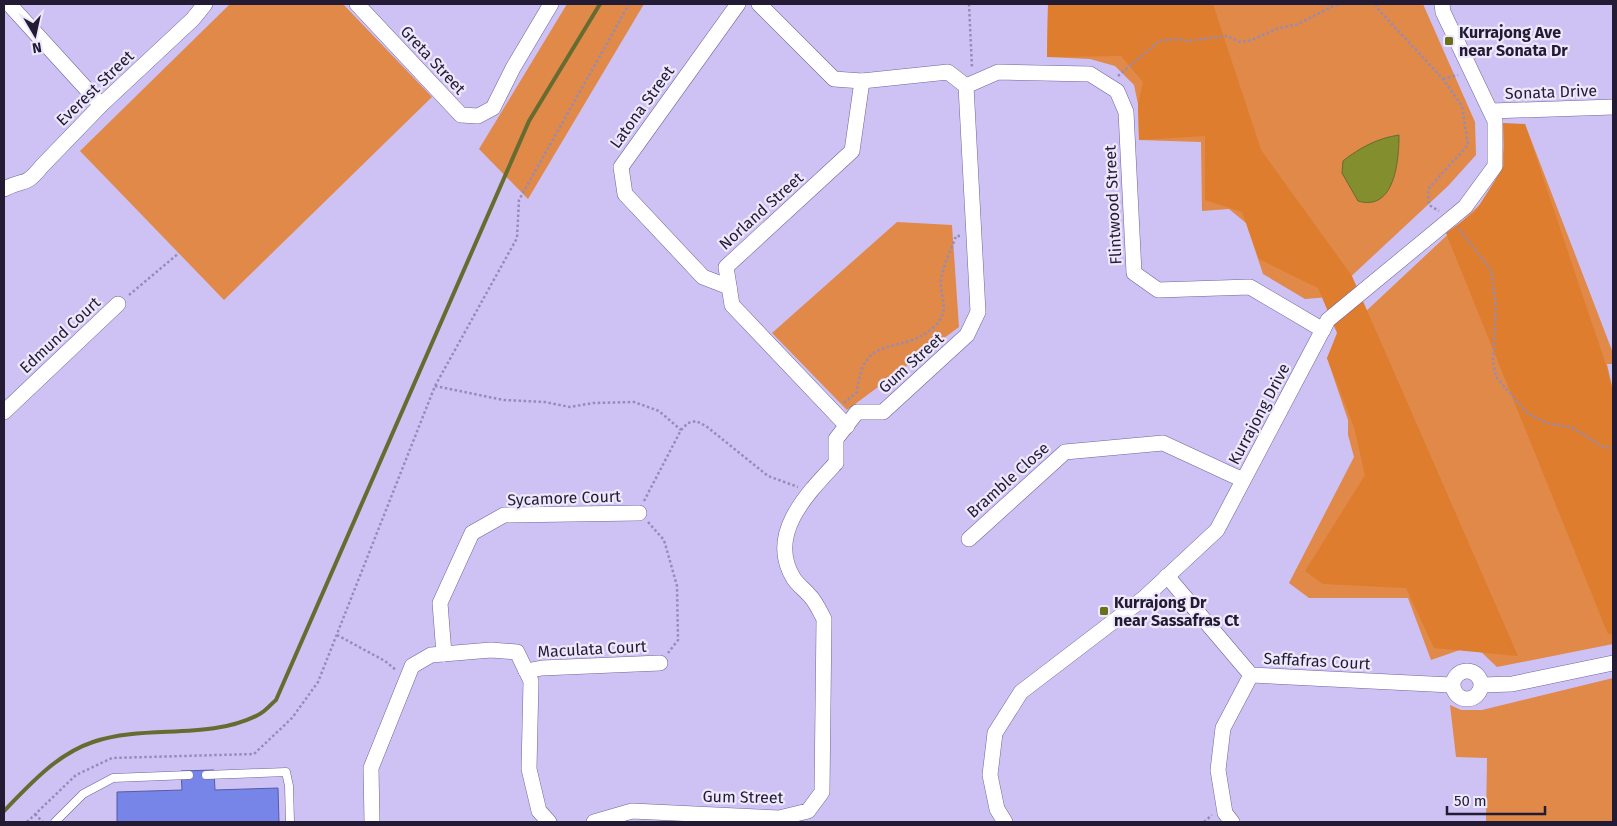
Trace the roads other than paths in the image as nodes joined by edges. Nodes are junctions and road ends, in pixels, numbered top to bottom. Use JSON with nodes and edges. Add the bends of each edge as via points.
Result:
{"nodes":[{"id":1,"x":9,"y":4,"type":"edge"},
{"id":2,"x":205,"y":4,"type":"edge"},
{"id":3,"x":357,"y":4,"type":"edge"},
{"id":4,"x":551,"y":4,"type":"edge"},
{"id":5,"x":738,"y":4,"type":"edge"},
{"id":6,"x":760,"y":4,"type":"edge"},
{"id":7,"x":1442,"y":4,"type":"edge"},
{"id":8,"x":862,"y":81,"type":"junction"},
{"id":9,"x":971,"y":84,"type":"junction"},
{"id":10,"x":101,"y":105,"type":"junction"},
{"id":11,"x":1613,"y":107,"type":"edge"},
{"id":12,"x":1491,"y":111,"type":"junction"},
{"id":13,"x":4,"y":189,"type":"edge"},
{"id":14,"x":729,"y":288,"type":"junction"},
{"id":15,"x":118,"y":304,"type":"road end"},
{"id":16,"x":1323,"y":330,"type":"junction"},
{"id":17,"x":4,"y":412,"type":"edge"},
{"id":18,"x":846,"y":426,"type":"junction"},
{"id":19,"x":1243,"y":480,"type":"junction"},
{"id":20,"x":639,"y":512,"type":"road end"},
{"id":21,"x":969,"y":539,"type":"dead end"},
{"id":22,"x":1167,"y":576,"type":"junction"},
{"id":23,"x":444,"y":654,"type":"junction"},
{"id":24,"x":660,"y":663,"type":"road end"},
{"id":25,"x":1613,"y":663,"type":"edge"},
{"id":26,"x":526,"y":671,"type":"junction"},
{"id":27,"x":1251,"y":675,"type":"junction"},
{"id":28,"x":55,"y":822,"type":"edge"},
{"id":29,"x":290,"y":822,"type":"edge"},
{"id":30,"x":372,"y":822,"type":"edge"},
{"id":31,"x":549,"y":822,"type":"edge"},
{"id":32,"x":594,"y":822,"type":"edge"},
{"id":33,"x":1005,"y":822,"type":"edge"},
{"id":34,"x":1232,"y":822,"type":"edge"}],
"edges":[{"from":1,"to":10,"type":"street"},
{"from":2,"to":10,"type":"street","name":"Everest Street"},
{"from":3,"to":4,"type":"street","name":"Greta Street","via":[[461,115],[478,116],[493,108]]},
{"from":5,"to":14,"type":"street","name":"Latona Street","via":[[621,167],[625,194],[703,277]]},
{"from":6,"to":8,"type":"street","via":[[834,79]]},
{"from":7,"to":12,"type":"street","name":"Kurrajong Drive"},
{"from":8,"to":9,"type":"street","via":[[948,72]]},
{"from":8,"to":14,"type":"street","name":"Norland Street","via":[[852,151],[726,267]]},
{"from":9,"to":16,"type":"street","name":"Flintwood Street","via":[[998,72],[1090,74],[1117,91],[1126,112],[1134,272],[1158,290],[1250,287]]},
{"from":9,"to":18,"type":"street","name":"Gum Street","via":[[978,312],[967,335],[883,412],[857,412]]},
{"from":10,"to":13,"type":"street","name":"Everest Street","via":[[29,182]]},
{"from":11,"to":12,"type":"street","name":"Sonata Drive"},
{"from":12,"to":16,"type":"street","name":"Kurrajong Drive","via":[[1495,121],[1495,166],[1465,206],[1328,320]]},
{"from":14,"to":18,"type":"street","name":"Norland Street","via":[[732,305]]},
{"from":15,"to":17,"type":"street","name":"Edmund Court"},
{"from":16,"to":19,"type":"street","name":"Kurrajong Drive"},
{"from":18,"to":32,"type":"street","name":"Gum Street","via":[[836,439],[836,462],[805,496],[785,533],[785,557],[794,580],[812,598],[824,619],[822,792],[808,811],[779,818],[632,811]]},
{"from":19,"to":21,"type":"street","name":"Bramble Close","via":[[1163,443],[1065,452]]},
{"from":19,"to":22,"type":"street","name":"Kurrajong Drive","via":[[1217,530]]},
{"from":20,"to":23,"type":"street","name":"Sycamore Court","via":[[504,515],[472,533],[440,604]]},
{"from":22,"to":27,"type":"street","name":"Saffafras Court"},
{"from":22,"to":33,"type":"street","name":"Kurrajong Drive","via":[[1144,598],[1021,692],[995,734],[990,776],[997,809]]},
{"from":23,"to":26,"type":"street","via":[[491,650],[517,652]]},
{"from":23,"to":30,"type":"street","via":[[431,655],[412,666],[371,768]]},
{"from":24,"to":26,"type":"street","name":"Maculata Court"},
{"from":25,"to":27,"type":"street","name":"Saffafras Court","via":[[1512,684],[1482,685],[1475,696],[1466,699],[1458,695],[1451,685]]},
{"from":26,"to":31,"type":"street","via":[[531,681],[529,769],[539,811]]},
{"from":27,"to":34,"type":"street","via":[[1223,728],[1218,770],[1225,813]]},
{"from":28,"to":29,"type":"lane","via":[[83,794],[113,778],[286,772]]}]}
